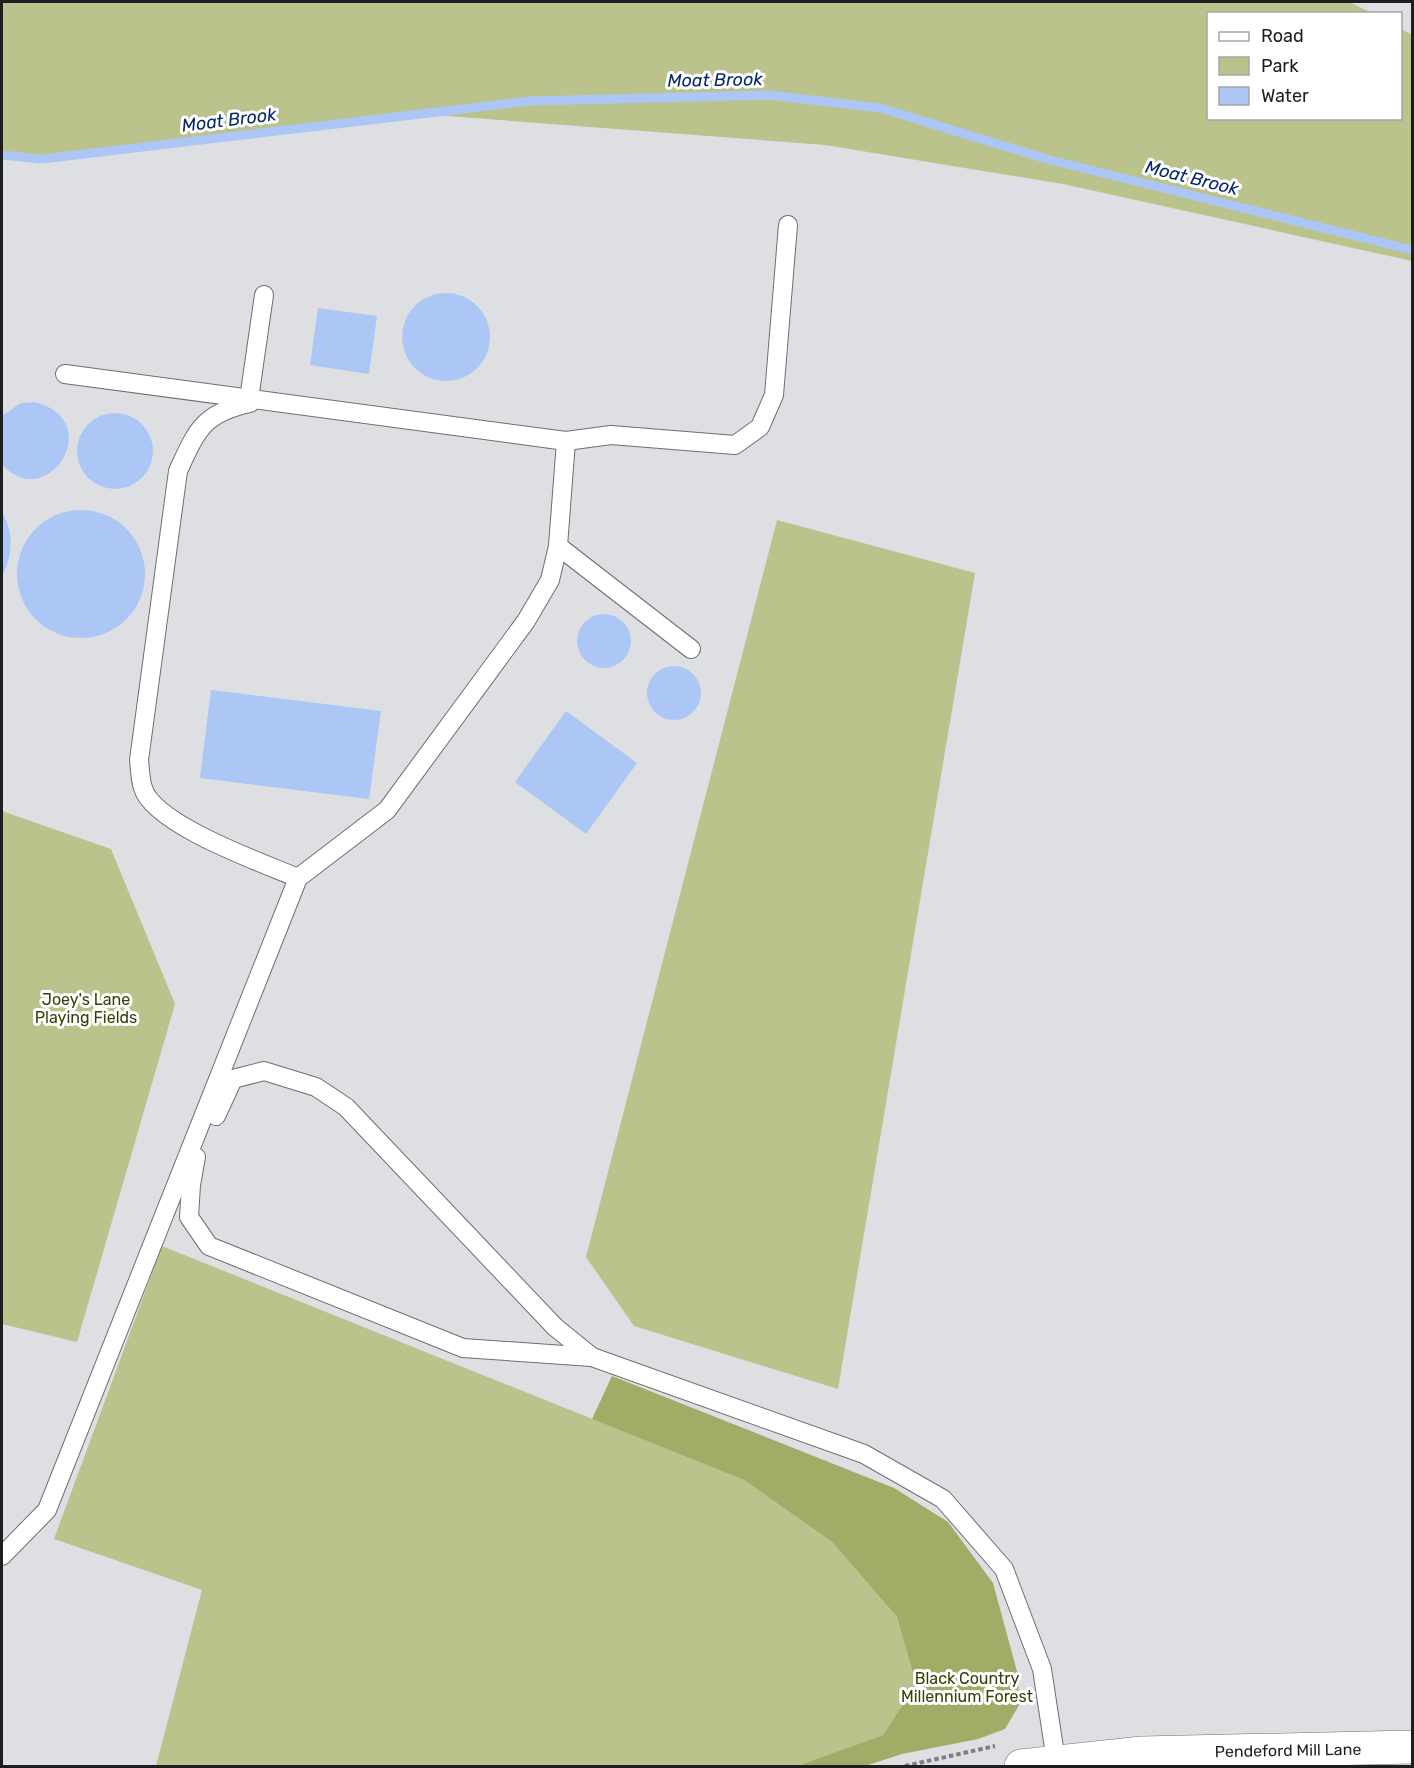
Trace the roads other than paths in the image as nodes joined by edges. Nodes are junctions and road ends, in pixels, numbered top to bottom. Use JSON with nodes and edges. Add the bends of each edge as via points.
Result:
{"nodes":[{"id":1,"x":788,"y":225,"type":"dead end"},
{"id":2,"x":264,"y":295,"type":"dead end"},
{"id":3,"x":65,"y":374,"type":"dead end"},
{"id":4,"x":257,"y":400,"type":"junction"},
{"id":5,"x":566,"y":441,"type":"junction"},
{"id":6,"x":558,"y":546,"type":"junction"},
{"id":7,"x":691,"y":648,"type":"dead end"},
{"id":8,"x":298,"y":878,"type":"junction"},
{"id":9,"x":592,"y":1357,"type":"junction"},
{"id":10,"x":2,"y":1556,"type":"edge"},
{"id":11,"x":1413,"y":1747,"type":"edge"},
{"id":12,"x":1056,"y":1761,"type":"junction"},
{"id":13,"x":1021,"y":1767,"type":"edge"}],
"edges":[{"from":1,"to":5,"type":"lane","via":[[774,395],[760,428],[735,446],[611,435]]},
{"from":2,"to":4,"type":"lane"},
{"from":3,"to":4,"type":"lane"},
{"from":4,"to":5,"type":"lane"},
{"from":4,"to":8,"type":"lane","via":[[227,408],[197,429],[178,471],[139,760],[143,789],[164,813],[196,834]]},
{"from":5,"to":6,"type":"lane"},
{"from":6,"to":7,"type":"lane"},
{"from":6,"to":8,"type":"lane","via":[[550,580],[526,621],[387,810]]},
{"from":8,"to":10,"type":"lane","via":[[47,1510]]},
{"from":9,"to":9,"type":"lane","via":[[463,1348],[208,1246],[189,1217],[191,1185],[196,1158],[233,1079],[264,1071],[316,1087],[346,1107],[555,1327]]},
{"from":9,"to":12,"type":"lane","via":[[864,1454],[943,1499],[1004,1569],[1042,1669]]},
{"from":11,"to":12,"type":"street","name":"Pendeford Mill Lane","via":[[1142,1753]]},
{"from":12,"to":13,"type":"street","name":"Pendeford Mill Lane"}]}
